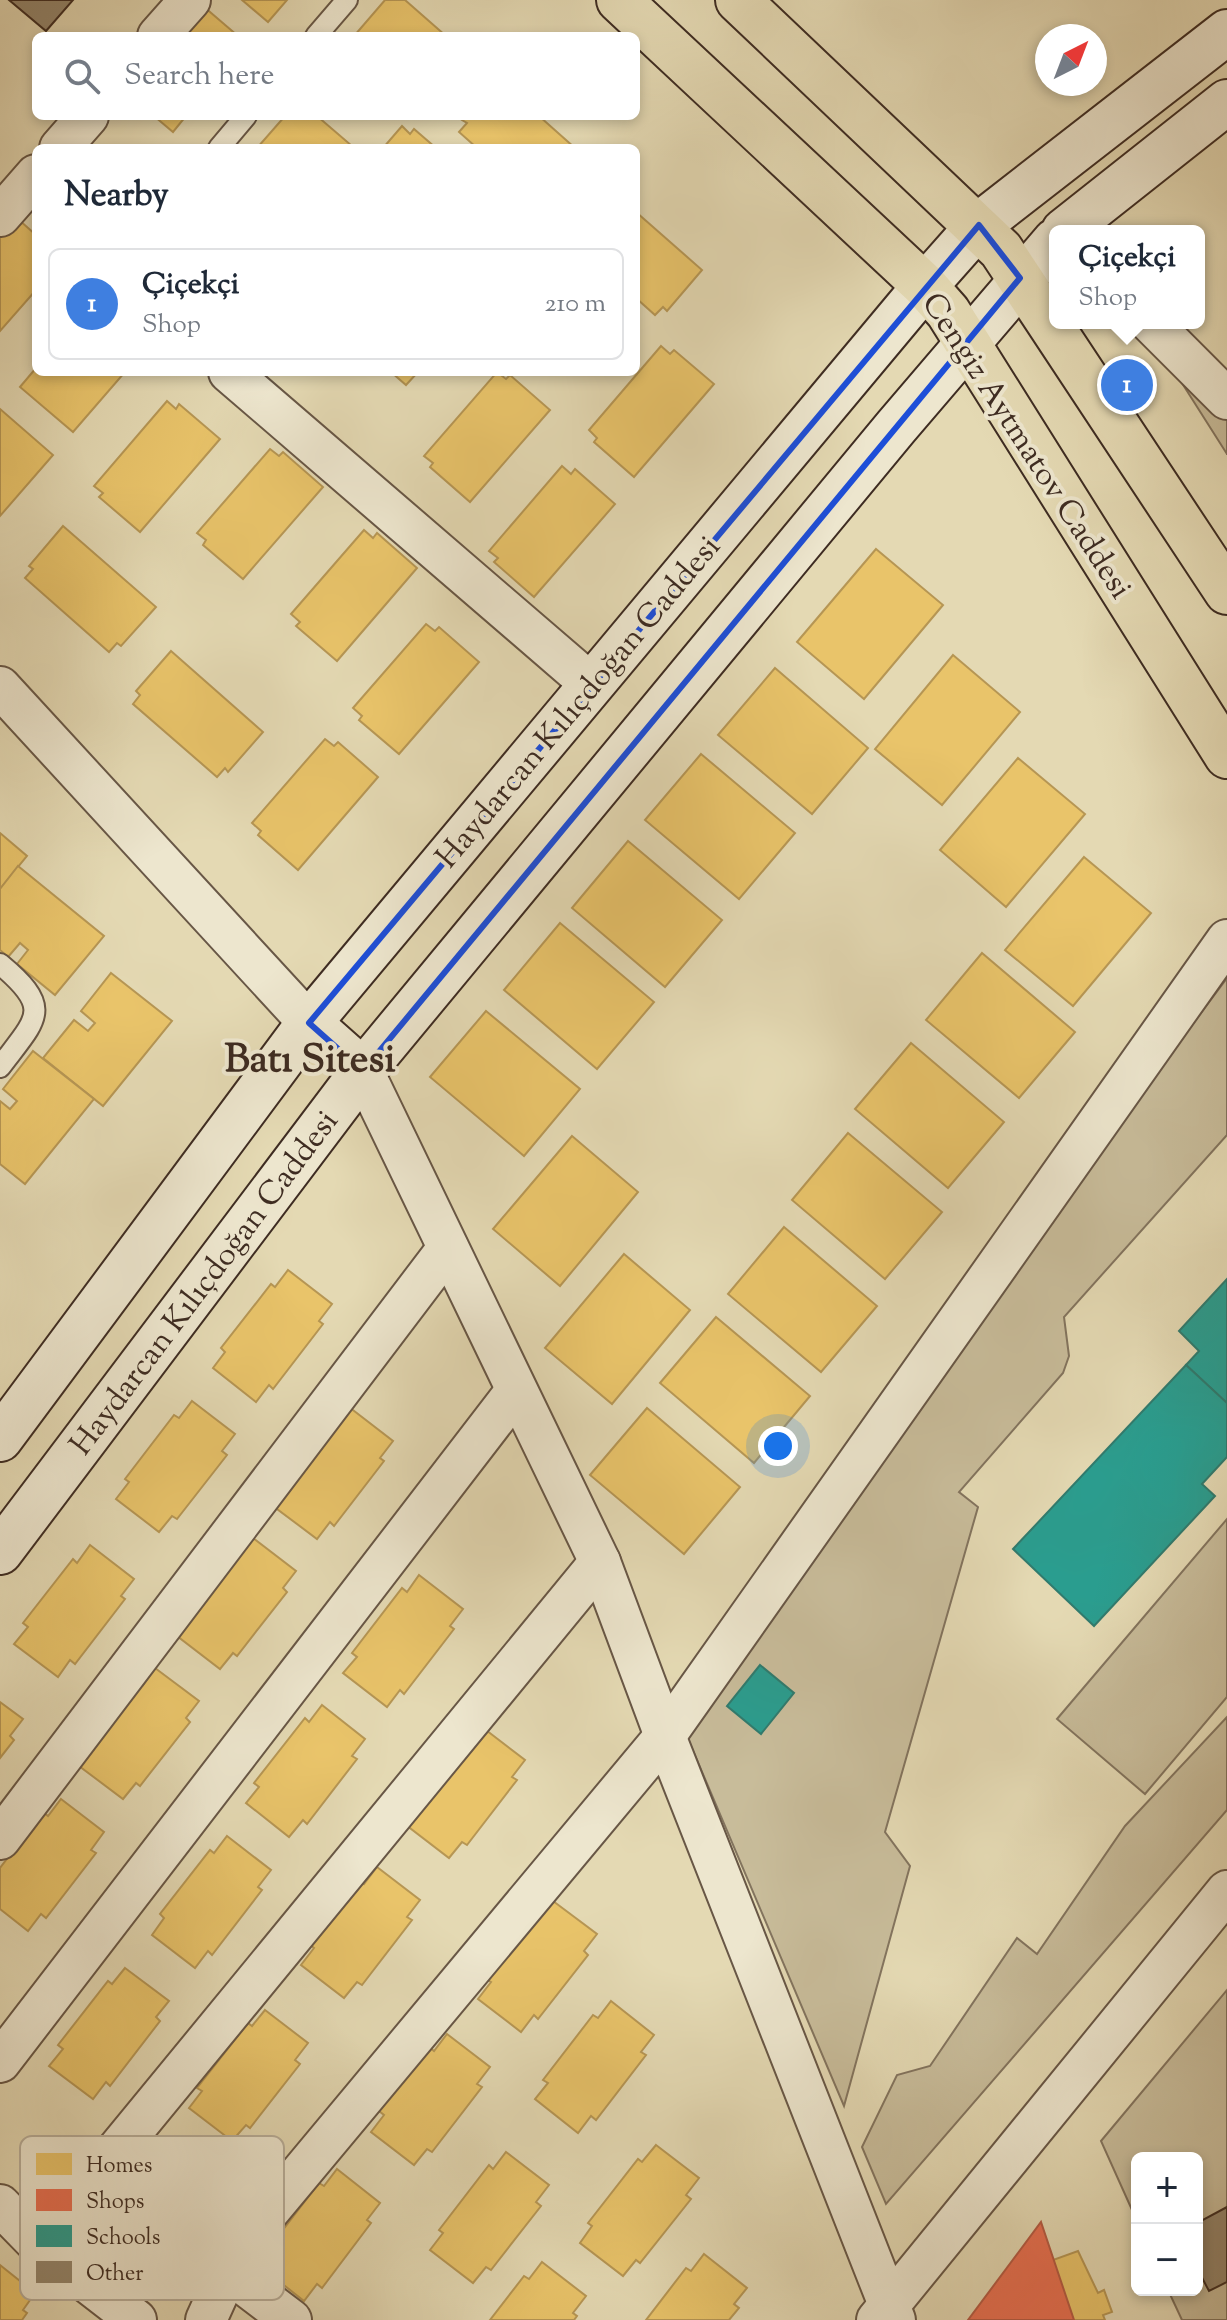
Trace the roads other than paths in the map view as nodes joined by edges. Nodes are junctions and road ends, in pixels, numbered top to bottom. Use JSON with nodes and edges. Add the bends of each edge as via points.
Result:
{"nodes":[{"id":1,"x":190,"y":0,"type":"edge"},
{"id":2,"x":347,"y":0,"type":"edge"},
{"id":3,"x":619,"y":0,"type":"edge"},
{"id":4,"x":738,"y":0,"type":"edge"},
{"id":5,"x":162,"y":32,"type":"edge"},
{"id":6,"x":319,"y":32,"type":"edge"},
{"id":7,"x":1227,"y":32,"type":"edge"},
{"id":8,"x":1227,"y":102,"type":"edge"},
{"id":9,"x":84,"y":120,"type":"edge"},
{"id":10,"x":243,"y":120,"type":"edge"},
{"id":11,"x":64,"y":144,"type":"edge"},
{"id":12,"x":222,"y":144,"type":"edge"},
{"id":13,"x":979,"y":225,"type":"junction"},
{"id":14,"x":1072,"y":225,"type":"edge"},
{"id":15,"x":1049,"y":247,"type":"edge"},
{"id":16,"x":1020,"y":278,"type":"junction"},
{"id":17,"x":925,"y":286,"type":"junction"},
{"id":18,"x":1049,"y":322,"type":"edge"},
{"id":19,"x":1054,"y":329,"type":"edge"},
{"id":20,"x":1157,"y":329,"type":"edge"},
{"id":21,"x":968,"y":340,"type":"junction"},
{"id":22,"x":234,"y":376,"type":"edge"},
{"id":23,"x":1227,"y":399,"type":"edge"},
{"id":24,"x":1227,"y":592,"type":"edge"},
{"id":25,"x":591,"y":684,"type":"junction"},
{"id":26,"x":0,"y":687,"type":"edge"},
{"id":27,"x":1227,"y":756,"type":"edge"},
{"id":28,"x":1227,"y":940,"type":"edge"},
{"id":29,"x":0,"y":964,"type":"edge"},
{"id":30,"x":309,"y":1023,"type":"junction"},
{"id":31,"x":0,"y":1067,"type":"edge"},
{"id":32,"x":363,"y":1071,"type":"junction"},
{"id":33,"x":448,"y":1248,"type":"junction"},
{"id":34,"x":516,"y":1391,"type":"junction"},
{"id":35,"x":6,"y":1419,"type":"edge"},
{"id":36,"x":0,"y":1552,"type":"edge"},
{"id":37,"x":600,"y":1562,"type":"junction"},
{"id":38,"x":665,"y":1736,"type":"junction"},
{"id":39,"x":0,"y":1839,"type":"edge"},
{"id":40,"x":1227,"y":1891,"type":"edge"},
{"id":41,"x":0,"y":2062,"type":"edge"},
{"id":42,"x":129,"y":2136,"type":"edge"},
{"id":43,"x":284,"y":2193,"type":"edge"},
{"id":44,"x":0,"y":2205,"type":"edge"},
{"id":45,"x":20,"y":2226,"type":"edge"},
{"id":46,"x":110,"y":2300,"type":"edge"},
{"id":47,"x":215,"y":2300,"type":"edge"},
{"id":48,"x":265,"y":2300,"type":"edge"},
{"id":49,"x":887,"y":2314,"type":"edge"},
{"id":50,"x":136,"y":2320,"type":"edge"},
{"id":51,"x":206,"y":2320,"type":"edge"},
{"id":52,"x":291,"y":2320,"type":"edge"}],
"edges":[{"from":1,"to":5,"type":"street"},
{"from":2,"to":6,"type":"lane"},
{"from":3,"to":17,"type":"main road","name":"Cengiz Aytmatov Caddesi"},
{"from":4,"to":13,"type":"main road"},
{"from":7,"to":13,"type":"main road","name":"Haydarcan Kılıçdoğan Caddesi"},
{"from":8,"to":14,"type":"main road"},
{"from":9,"to":11,"type":"street"},
{"from":10,"to":12,"type":"lane"},
{"from":13,"to":16,"type":"main road"},
{"from":13,"to":17,"type":"main road","name":"Haydarcan Kılıçdoğan Caddesi"},
{"from":15,"to":16,"type":"main road","name":"Haydarcan Kılıçdoğan Caddesi"},
{"from":16,"to":18,"type":"main road"},
{"from":16,"to":21,"type":"main road","name":"Haydarcan Kılıçdoğan Caddesi"},
{"from":17,"to":21,"type":"main road","name":"Cengiz Aytmatov Caddesi"},
{"from":17,"to":25,"type":"main road","name":"Haydarcan Kılıçdoğan Caddesi"},
{"from":19,"to":24,"type":"main road"},
{"from":20,"to":23,"type":"street"},
{"from":21,"to":27,"type":"main road","name":"Cengiz Aytmatov Caddesi"},
{"from":21,"to":32,"type":"main road","name":"Haydarcan Kılıçdoğan Caddesi"},
{"from":22,"to":25,"type":"street"},
{"from":25,"to":30,"type":"main road","name":"Haydarcan Kılıçdoğan Caddesi"},
{"from":26,"to":30,"type":"street"},
{"from":28,"to":38,"type":"street"},
{"from":29,"to":31,"type":"lane","via":[[30,991],[35,1007],[30,1026]]},
{"from":30,"to":32,"type":"main road"},
{"from":30,"to":35,"type":"main road","name":"Haydarcan Kılıçdoğan Caddesi"},
{"from":32,"to":33,"type":"street"},
{"from":32,"to":36,"type":"main road","name":"Haydarcan Kılıçdoğan Caddesi"},
{"from":33,"to":34,"type":"street"},
{"from":33,"to":39,"type":"street"},
{"from":34,"to":37,"type":"street"},
{"from":34,"to":41,"type":"street"},
{"from":37,"to":38,"type":"street"},
{"from":37,"to":42,"type":"street"},
{"from":38,"to":43,"type":"street"},
{"from":38,"to":49,"type":"street"},
{"from":40,"to":49,"type":"street"},
{"from":44,"to":45,"type":"street"},
{"from":46,"to":50,"type":"street"},
{"from":47,"to":51,"type":"street"},
{"from":48,"to":52,"type":"street"}]}
